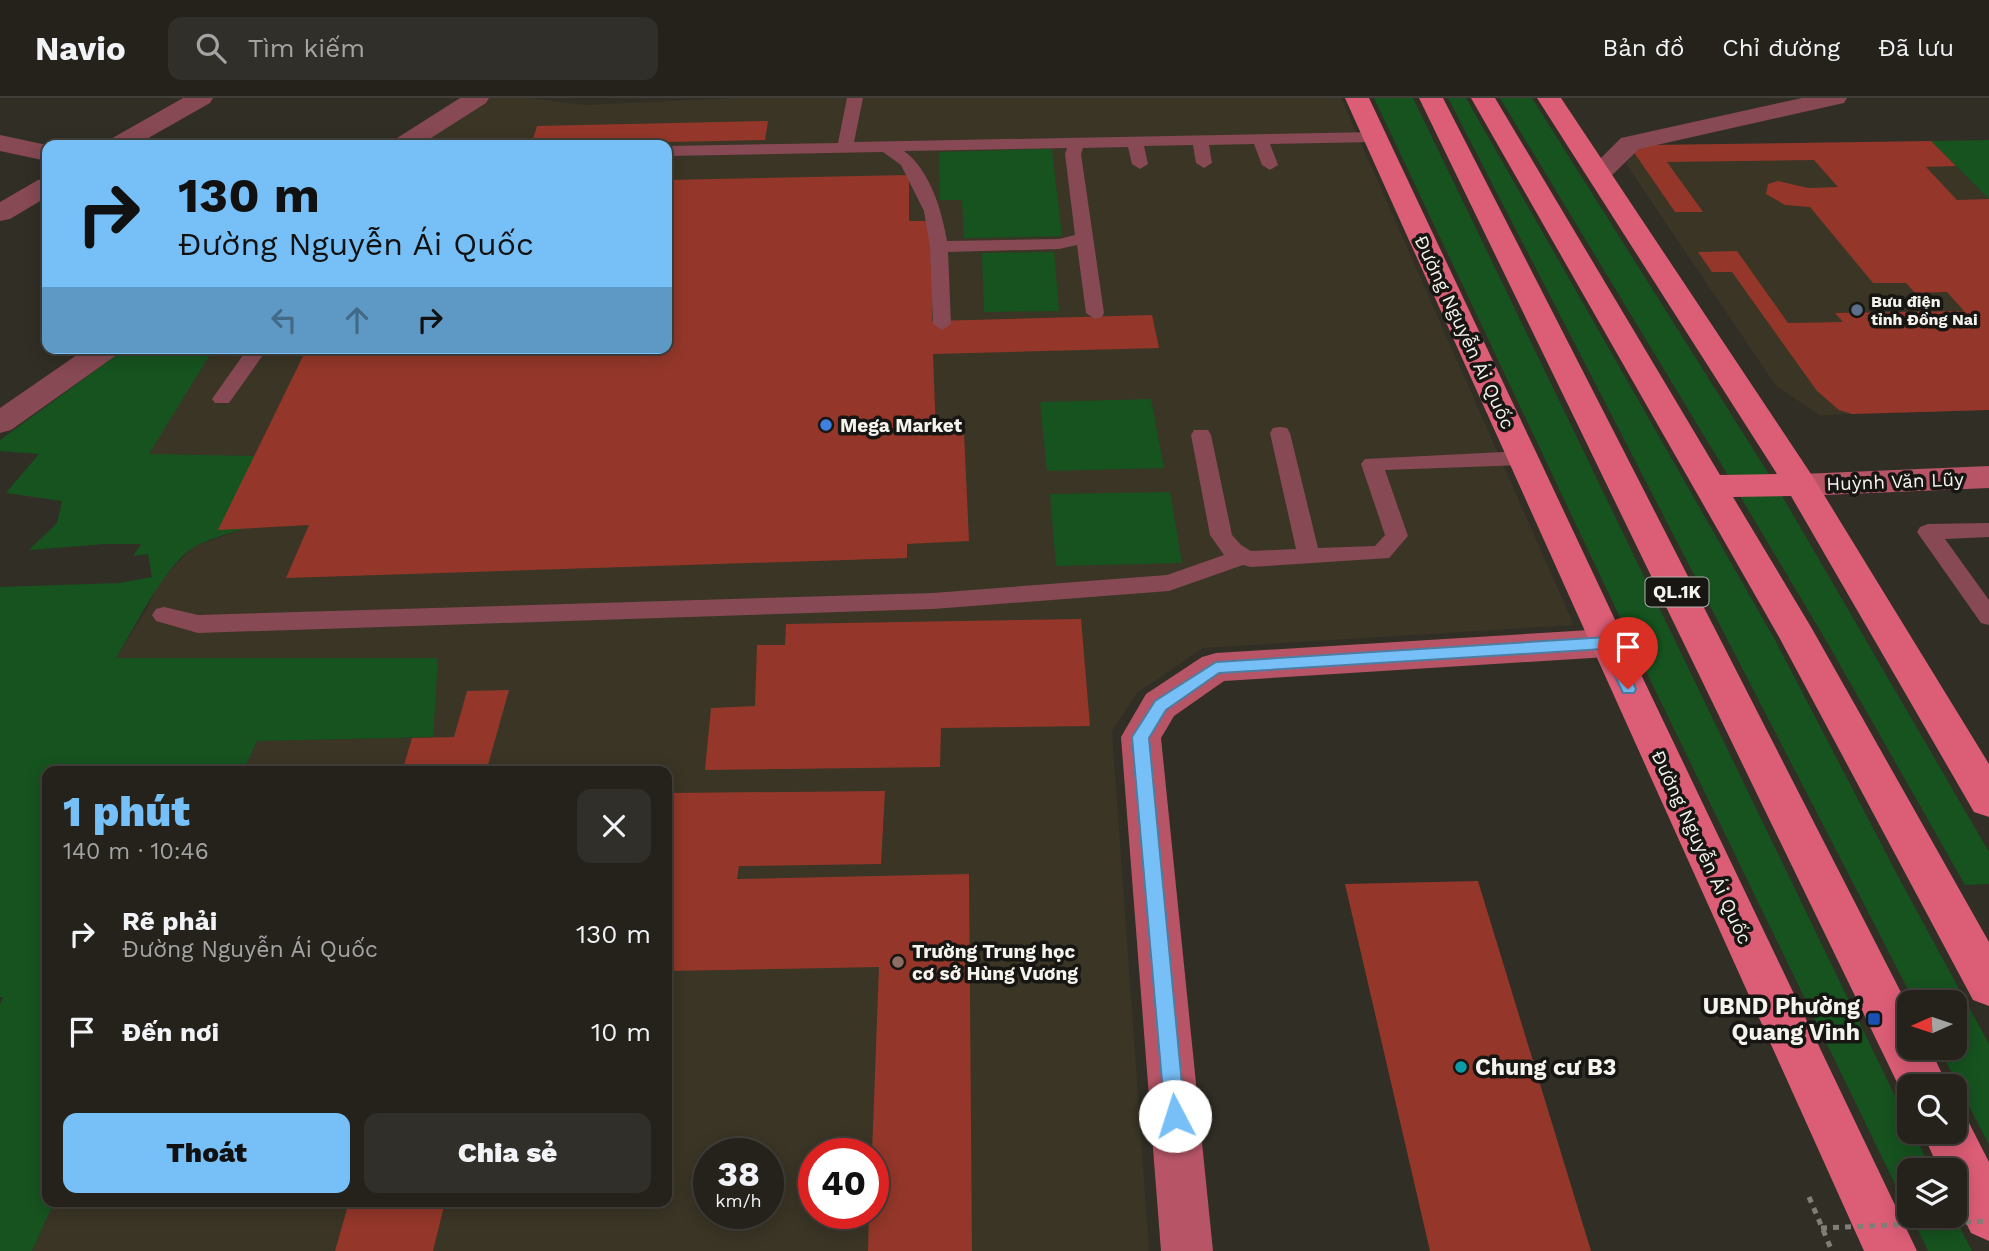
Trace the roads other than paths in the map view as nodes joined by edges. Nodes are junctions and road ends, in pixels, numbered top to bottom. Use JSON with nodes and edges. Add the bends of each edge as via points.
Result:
{"nodes":[{"id":1,"x":201,"y":98,"type":"edge"},
{"id":2,"x":477,"y":98,"type":"edge"},
{"id":3,"x":855,"y":98,"type":"edge"},
{"id":4,"x":1357,"y":98,"type":"edge"},
{"id":5,"x":1431,"y":98,"type":"edge"},
{"id":6,"x":1483,"y":98,"type":"edge"},
{"id":7,"x":1549,"y":98,"type":"edge"},
{"id":8,"x":1835,"y":98,"type":"edge"},
{"id":9,"x":1375,"y":137,"type":"junction"},
{"id":10,"x":1261,"y":138,"type":"junction"},
{"id":11,"x":1200,"y":139,"type":"junction"},
{"id":12,"x":127,"y":140,"type":"edge"},
{"id":13,"x":411,"y":140,"type":"edge"},
{"id":14,"x":1135,"y":140,"type":"junction"},
{"id":15,"x":1077,"y":141,"type":"junction"},
{"id":16,"x":0,"y":143,"type":"edge"},
{"id":17,"x":886,"y":146,"type":"junction"},
{"id":18,"x":845,"y":147,"type":"junction"},
{"id":19,"x":672,"y":151,"type":"edge"},
{"id":20,"x":42,"y":152,"type":"edge"},
{"id":21,"x":1205,"y":163,"type":"dead end"},
{"id":22,"x":1140,"y":164,"type":"dead end"},
{"id":23,"x":1270,"y":164,"type":"dead end"},
{"id":24,"x":1599,"y":173,"type":"junction"},
{"id":25,"x":42,"y":189,"type":"edge"},
{"id":26,"x":0,"y":213,"type":"edge"},
{"id":27,"x":1086,"y":238,"type":"junction"},
{"id":28,"x":939,"y":247,"type":"junction"},
{"id":29,"x":1095,"y":313,"type":"dead end"},
{"id":30,"x":942,"y":324,"type":"dead end"},
{"id":31,"x":98,"y":354,"type":"edge"},
{"id":32,"x":254,"y":354,"type":"edge"},
{"id":33,"x":222,"y":399,"type":"dead end"},
{"id":34,"x":0,"y":423,"type":"edge"},
{"id":35,"x":1280,"y":433,"type":"dead end"},
{"id":36,"x":1201,"y":435,"type":"dead end"},
{"id":37,"x":1523,"y":458,"type":"junction"},
{"id":38,"x":1989,"y":477,"type":"edge"},
{"id":39,"x":1801,"y":485,"type":"junction"},
{"id":40,"x":1710,"y":486,"type":"junction"},
{"id":41,"x":1989,"y":530,"type":"edge"},
{"id":42,"x":1309,"y":556,"type":"junction"},
{"id":43,"x":1241,"y":557,"type":"junction"},
{"id":44,"x":164,"y":615,"type":"dead end"},
{"id":45,"x":1989,"y":617,"type":"edge"},
{"id":46,"x":1607,"y":643,"type":"junction"},
{"id":47,"x":1989,"y":800,"type":"edge"},
{"id":48,"x":1971,"y":921,"type":"edge"},
{"id":49,"x":1989,"y":985,"type":"edge"},
{"id":50,"x":1918,"y":1074,"type":"edge"},
{"id":51,"x":1953,"y":1144,"type":"edge"},
{"id":52,"x":1989,"y":1218,"type":"edge"},
{"id":53,"x":1187,"y":1251,"type":"edge"},
{"id":54,"x":1891,"y":1251,"type":"edge"}],
"edges":[{"from":1,"to":12,"type":"street"},
{"from":2,"to":13,"type":"street"},
{"from":3,"to":18,"type":"lane"},
{"from":4,"to":9,"type":"main road","name":"Đường Nguyễn Ái Quốc"},
{"from":5,"to":50,"type":"main road","number":"QL.1K"},
{"from":6,"to":40,"type":"main road"},
{"from":7,"to":24,"type":"main road"},
{"from":8,"to":24,"type":"street","via":[[1630,143]]},
{"from":9,"to":10,"type":"lane"},
{"from":9,"to":37,"type":"main road","name":"Đường Nguyễn Ái Quốc"},
{"from":10,"to":11,"type":"lane"},
{"from":10,"to":23,"type":"lane"},
{"from":11,"to":14,"type":"lane"},
{"from":11,"to":21,"type":"lane"},
{"from":14,"to":15,"type":"lane"},
{"from":14,"to":22,"type":"lane"},
{"from":15,"to":17,"type":"lane"},
{"from":15,"to":27,"type":"lane","via":[[1073,154]]},
{"from":16,"to":20,"type":"street"},
{"from":17,"to":18,"type":"lane"},
{"from":17,"to":28,"type":"lane","via":[[908,162],[933,211]]},
{"from":18,"to":19,"type":"lane"},
{"from":24,"to":39,"type":"main road"},
{"from":25,"to":26,"type":"street"},
{"from":27,"to":28,"type":"lane","via":[[1059,244]]},
{"from":27,"to":29,"type":"lane"},
{"from":28,"to":30,"type":"lane"},
{"from":31,"to":34,"type":"street"},
{"from":32,"to":33,"type":"lane"},
{"from":35,"to":42,"type":"lane"},
{"from":36,"to":43,"type":"lane","via":[[1221,535]]},
{"from":37,"to":42,"type":"lane","via":[[1372,464],[1397,536],[1381,553]]},
{"from":37,"to":46,"type":"main road","name":"Đường Nguyễn Ái Quốc"},
{"from":38,"to":39,"type":"street","name":"Huỳnh Văn Lũy"},
{"from":39,"to":40,"type":"main road"},
{"from":39,"to":47,"type":"main road"},
{"from":40,"to":48,"type":"main road"},
{"from":41,"to":45,"type":"lane","via":[[1928,532]]},
{"from":42,"to":43,"type":"lane"},
{"from":43,"to":44,"type":"lane","via":[[1169,583],[933,601],[198,624]]},
{"from":46,"to":53,"type":"street","via":[[1216,667],[1160,705],[1140,737]]},
{"from":46,"to":54,"type":"main road","name":"Đường Nguyễn Ái Quốc"},
{"from":48,"to":49,"type":"main road"},
{"from":51,"to":52,"type":"main road"}]}
